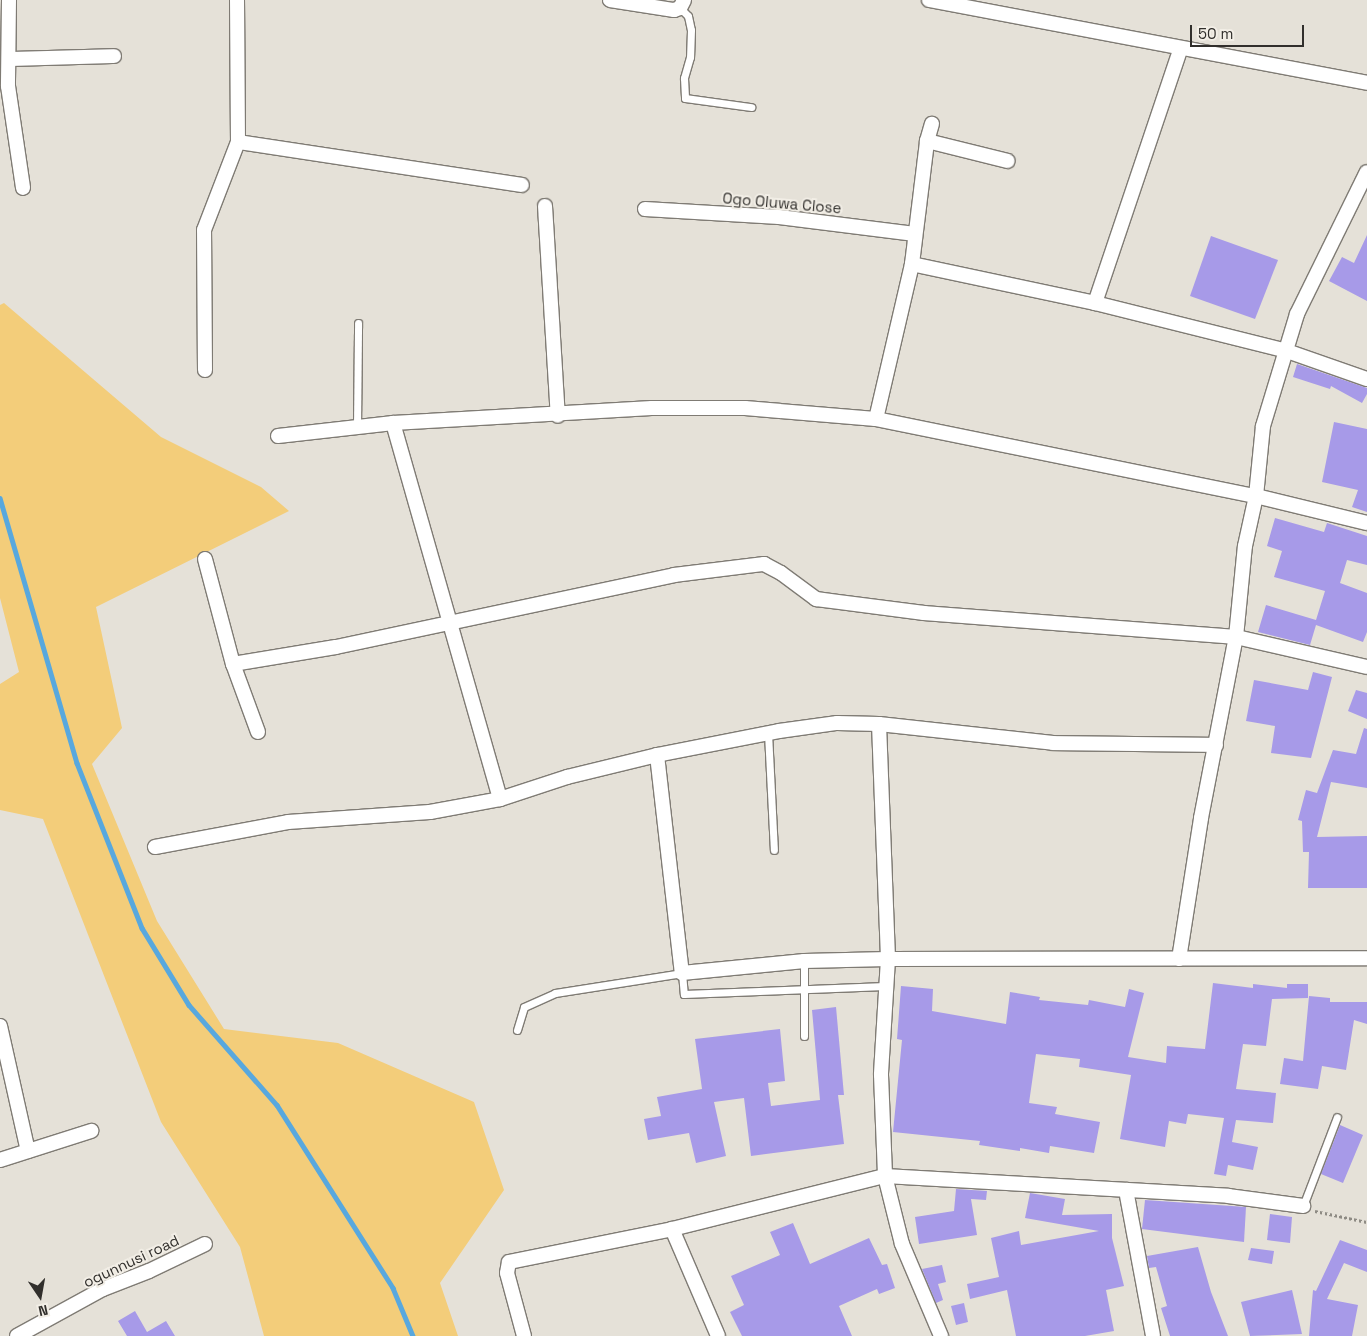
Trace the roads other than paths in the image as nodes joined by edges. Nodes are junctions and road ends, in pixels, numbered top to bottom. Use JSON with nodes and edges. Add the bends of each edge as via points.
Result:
{"nodes":[{"id":1,"x":9,"y":0,"type":"edge"},
{"id":2,"x":237,"y":0,"type":"edge"},
{"id":3,"x":610,"y":0,"type":"edge"},
{"id":4,"x":929,"y":0,"type":"edge"},
{"id":5,"x":682,"y":4,"type":"edge"},
{"id":6,"x":1180,"y":50,"type":"junction"},
{"id":7,"x":114,"y":56,"type":"dead end"},
{"id":8,"x":9,"y":59,"type":"junction"},
{"id":9,"x":1367,"y":83,"type":"edge"},
{"id":10,"x":752,"y":107,"type":"dead end"},
{"id":11,"x":932,"y":124,"type":"dead end"},
{"id":12,"x":927,"y":141,"type":"junction"},
{"id":13,"x":238,"y":142,"type":"junction"},
{"id":14,"x":1008,"y":161,"type":"dead end"},
{"id":15,"x":1367,"y":173,"type":"edge"},
{"id":16,"x":522,"y":184,"type":"dead end"},
{"id":17,"x":23,"y":188,"type":"dead end"},
{"id":18,"x":545,"y":206,"type":"dead end"},
{"id":19,"x":645,"y":209,"type":"dead end"},
{"id":20,"x":915,"y":234,"type":"junction"},
{"id":21,"x":912,"y":264,"type":"junction"},
{"id":22,"x":1095,"y":303,"type":"junction"},
{"id":23,"x":358,"y":323,"type":"dead end"},
{"id":24,"x":1284,"y":350,"type":"junction"},
{"id":25,"x":205,"y":370,"type":"dead end"},
{"id":26,"x":1367,"y":379,"type":"edge"},
{"id":27,"x":558,"y":416,"type":"junction"},
{"id":28,"x":876,"y":419,"type":"junction"},
{"id":29,"x":394,"y":423,"type":"junction"},
{"id":30,"x":357,"y":427,"type":"junction"},
{"id":31,"x":278,"y":436,"type":"dead end"},
{"id":32,"x":1256,"y":496,"type":"junction"},
{"id":33,"x":1367,"y":523,"type":"edge"},
{"id":34,"x":205,"y":559,"type":"dead end"},
{"id":35,"x":452,"y":620,"type":"junction"},
{"id":36,"x":1236,"y":636,"type":"junction"},
{"id":37,"x":233,"y":664,"type":"junction"},
{"id":38,"x":1367,"y":667,"type":"edge"},
{"id":39,"x":879,"y":724,"type":"junction"},
{"id":40,"x":258,"y":732,"type":"dead end"},
{"id":41,"x":768,"y":733,"type":"junction"},
{"id":42,"x":1216,"y":745,"type":"junction"},
{"id":43,"x":656,"y":755,"type":"junction"},
{"id":44,"x":500,"y":798,"type":"junction"},
{"id":45,"x":155,"y":847,"type":"dead end"},
{"id":46,"x":774,"y":850,"type":"dead end"},
{"id":47,"x":1367,"y":958,"type":"edge"},
{"id":48,"x":888,"y":959,"type":"junction"},
{"id":49,"x":1178,"y":959,"type":"junction"},
{"id":50,"x":804,"y":962,"type":"junction"},
{"id":51,"x":682,"y":973,"type":"junction"},
{"id":52,"x":885,"y":986,"type":"junction"},
{"id":53,"x":804,"y":988,"type":"junction"},
{"id":54,"x":0,"y":1026,"type":"edge"},
{"id":55,"x":517,"y":1030,"type":"dead end"},
{"id":56,"x":804,"y":1036,"type":"dead end"},
{"id":57,"x":1337,"y":1117,"type":"dead end"},
{"id":58,"x":91,"y":1131,"type":"dead end"},
{"id":59,"x":28,"y":1151,"type":"junction"},
{"id":60,"x":0,"y":1160,"type":"edge"},
{"id":61,"x":886,"y":1176,"type":"junction"},
{"id":62,"x":1126,"y":1190,"type":"junction"},
{"id":63,"x":1303,"y":1206,"type":"joint"},
{"id":64,"x":672,"y":1228,"type":"junction"},
{"id":65,"x":205,"y":1244,"type":"dead end"},
{"id":66,"x":17,"y":1336,"type":"edge"},
{"id":67,"x":524,"y":1336,"type":"edge"},
{"id":68,"x":718,"y":1336,"type":"edge"},
{"id":69,"x":941,"y":1336,"type":"edge"},
{"id":70,"x":1153,"y":1336,"type":"edge"}],
"edges":[{"from":1,"to":8,"type":"street"},
{"from":2,"to":13,"type":"street"},
{"from":3,"to":5,"type":"street"},
{"from":4,"to":6,"type":"street"},
{"from":5,"to":10,"type":"lane","via":[[691,30],[690,57],[684,78],[685,98]]},
{"from":6,"to":9,"type":"street"},
{"from":6,"to":22,"type":"street"},
{"from":7,"to":8,"type":"street"},
{"from":8,"to":17,"type":"street","via":[[8,86]]},
{"from":11,"to":12,"type":"street"},
{"from":12,"to":14,"type":"street"},
{"from":12,"to":20,"type":"street"},
{"from":13,"to":16,"type":"street"},
{"from":13,"to":25,"type":"street","via":[[204,230]]},
{"from":15,"to":24,"type":"street","via":[[1297,314]]},
{"from":18,"to":27,"type":"street"},
{"from":19,"to":20,"type":"street","name":"Ogo Oluwa Close","via":[[780,218]]},
{"from":20,"to":21,"type":"street"},
{"from":21,"to":22,"type":"street"},
{"from":21,"to":28,"type":"street"},
{"from":22,"to":24,"type":"street"},
{"from":23,"to":30,"type":"lane"},
{"from":24,"to":26,"type":"street"},
{"from":24,"to":32,"type":"street","via":[[1263,426]]},
{"from":27,"to":28,"type":"street","via":[[652,408],[744,408]]},
{"from":27,"to":29,"type":"street"},
{"from":28,"to":32,"type":"street"},
{"from":29,"to":30,"type":"street"},
{"from":29,"to":35,"type":"street"},
{"from":30,"to":31,"type":"street"},
{"from":32,"to":33,"type":"street"},
{"from":32,"to":36,"type":"street","via":[[1245,546]]},
{"from":34,"to":37,"type":"street"},
{"from":35,"to":36,"type":"street","via":[[674,575],[764,564],[812,598],[924,613]]},
{"from":35,"to":37,"type":"street","via":[[336,647]]},
{"from":35,"to":44,"type":"street"},
{"from":36,"to":38,"type":"street"},
{"from":36,"to":42,"type":"street"},
{"from":37,"to":40,"type":"street"},
{"from":39,"to":41,"type":"street","via":[[837,723]]},
{"from":39,"to":42,"type":"street","via":[[1053,743]]},
{"from":39,"to":48,"type":"street"},
{"from":41,"to":43,"type":"street"},
{"from":41,"to":46,"type":"lane"},
{"from":42,"to":49,"type":"street"},
{"from":43,"to":44,"type":"street","via":[[566,777]]},
{"from":43,"to":51,"type":"street"},
{"from":44,"to":45,"type":"street","via":[[430,812],[288,822]]},
{"from":47,"to":49,"type":"street"},
{"from":48,"to":49,"type":"street"},
{"from":48,"to":50,"type":"street"},
{"from":48,"to":52,"type":"street"},
{"from":50,"to":51,"type":"street"},
{"from":50,"to":53,"type":"lane"},
{"from":51,"to":53,"type":"lane","via":[[684,994]]},
{"from":51,"to":55,"type":"lane","via":[[555,993],[524,1007]]},
{"from":52,"to":53,"type":"lane"},
{"from":52,"to":61,"type":"street","via":[[881,1075]]},
{"from":53,"to":56,"type":"lane"},
{"from":54,"to":59,"type":"street"},
{"from":57,"to":63,"type":"lane"},
{"from":58,"to":59,"type":"street"},
{"from":59,"to":60,"type":"street"},
{"from":61,"to":62,"type":"street"},
{"from":61,"to":64,"type":"street"},
{"from":61,"to":69,"type":"street","via":[[902,1244]]},
{"from":62,"to":63,"type":"street","via":[[1265,1199]]},
{"from":62,"to":70,"type":"street"},
{"from":64,"to":67,"type":"street","via":[[509,1262],[507,1273]]},
{"from":64,"to":68,"type":"street"},
{"from":65,"to":66,"type":"street","name":"ogunnusi road","via":[[103,1289]]}]}
